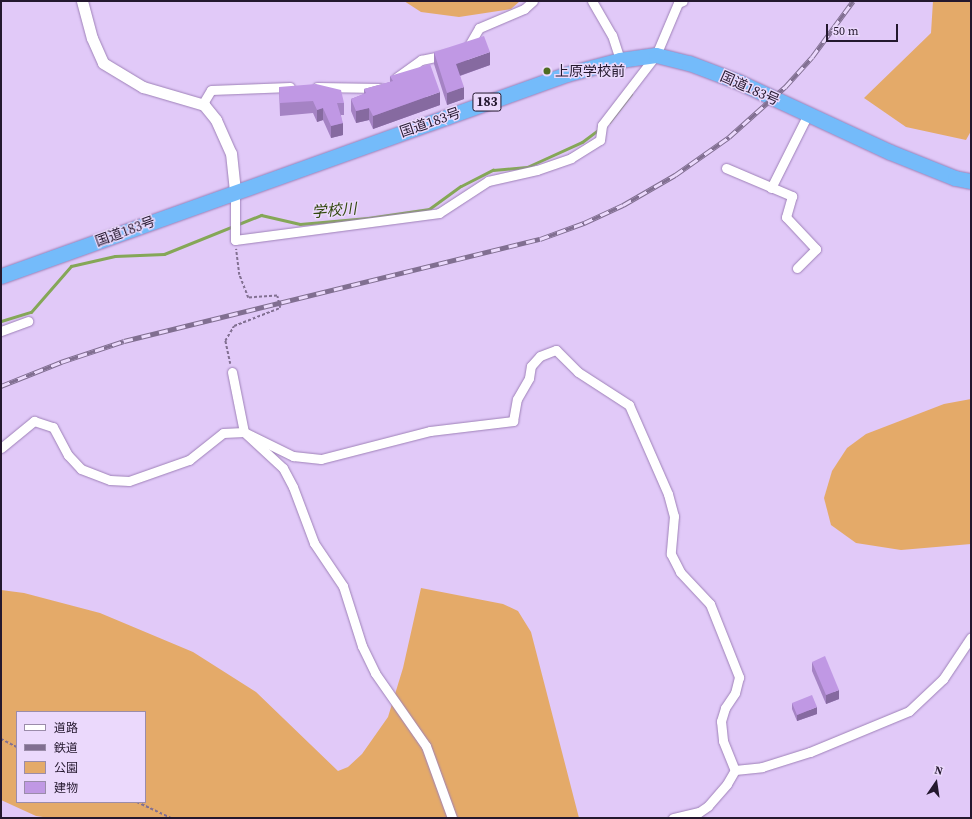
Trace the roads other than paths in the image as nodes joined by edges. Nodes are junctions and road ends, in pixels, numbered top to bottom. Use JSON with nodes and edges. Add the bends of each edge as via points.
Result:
{"nodes":[{"id":1,"x":82,"y":1,"type":"edge"},
{"id":2,"x":533,"y":1,"type":"edge"},
{"id":3,"x":592,"y":1,"type":"edge"},
{"id":4,"x":683,"y":1,"type":"edge"},
{"id":5,"x":656,"y":56,"type":"junction"},
{"id":6,"x":620,"y":60,"type":"junction"},
{"id":7,"x":202,"y":105,"type":"junction"},
{"id":8,"x":808,"y":114,"type":"junction"},
{"id":9,"x":726,"y":168,"type":"dead end"},
{"id":10,"x":971,"y":181,"type":"edge"},
{"id":11,"x":771,"y":188,"type":"junction"},
{"id":12,"x":235,"y":191,"type":"junction"},
{"id":13,"x":797,"y":268,"type":"dead end"},
{"id":14,"x":1,"y":276,"type":"edge"},
{"id":15,"x":28,"y":321,"type":"dead end"},
{"id":16,"x":1,"y":331,"type":"edge"},
{"id":17,"x":232,"y":372,"type":"road end"},
{"id":18,"x":244,"y":432,"type":"junction"},
{"id":19,"x":1,"y":448,"type":"edge"},
{"id":20,"x":971,"y":637,"type":"edge"},
{"id":21,"x":735,"y":770,"type":"junction"},
{"id":22,"x":452,"y":818,"type":"edge"},
{"id":23,"x":673,"y":818,"type":"edge"}],
"edges":[{"from":1,"to":7,"type":"street","via":[[92,38],[103,63],[143,86]]},
{"from":2,"to":7,"type":"street","via":[[524,9],[479,28],[469,47],[421,60],[380,89],[305,87],[211,90]]},
{"from":3,"to":6,"type":"street","via":[[612,36]]},
{"from":4,"to":5,"type":"street","via":[[678,4]]},
{"from":5,"to":6,"type":"highway","name":"国道183号","number":"183"},
{"from":5,"to":8,"type":"highway","name":"国道183号","number":"183","via":[[689,63],[740,82]]},
{"from":5,"to":12,"type":"street","via":[[602,125],[600,140],[571,158],[537,170],[488,181],[439,213],[235,240]]},
{"from":6,"to":12,"type":"highway","name":"国道183号","number":"183","via":[[567,74]]},
{"from":7,"to":12,"type":"street","via":[[216,120],[231,153]]},
{"from":8,"to":10,"type":"highway","name":"国道183号","number":"183","via":[[890,152],[954,178]]},
{"from":8,"to":11,"type":"street"},
{"from":9,"to":11,"type":"street"},
{"from":11,"to":13,"type":"street","via":[[792,196],[786,216],[816,249]]},
{"from":12,"to":14,"type":"highway","name":"国道183号","number":"183"},
{"from":15,"to":16,"type":"street"},
{"from":17,"to":18,"type":"street"},
{"from":18,"to":19,"type":"street","via":[[223,433],[189,460],[129,481],[110,480],[82,468],[68,455],[53,427],[34,421]]},
{"from":18,"to":21,"type":"street","via":[[293,456],[321,460],[430,431],[513,421],[517,399],[529,378],[531,366],[540,356],[556,350],[578,372],[630,405],[668,494],[674,516],[671,554],[680,572],[710,604],[739,677],[735,693],[725,708],[721,721],[723,741]]},
{"from":18,"to":22,"type":"street","via":[[283,468],[314,542],[343,586],[362,646],[375,673],[426,746]]},
{"from":20,"to":21,"type":"street","via":[[944,679],[909,711],[810,752],[762,767]]},
{"from":21,"to":23,"type":"street","via":[[723,790],[708,806],[699,812]]}]}
